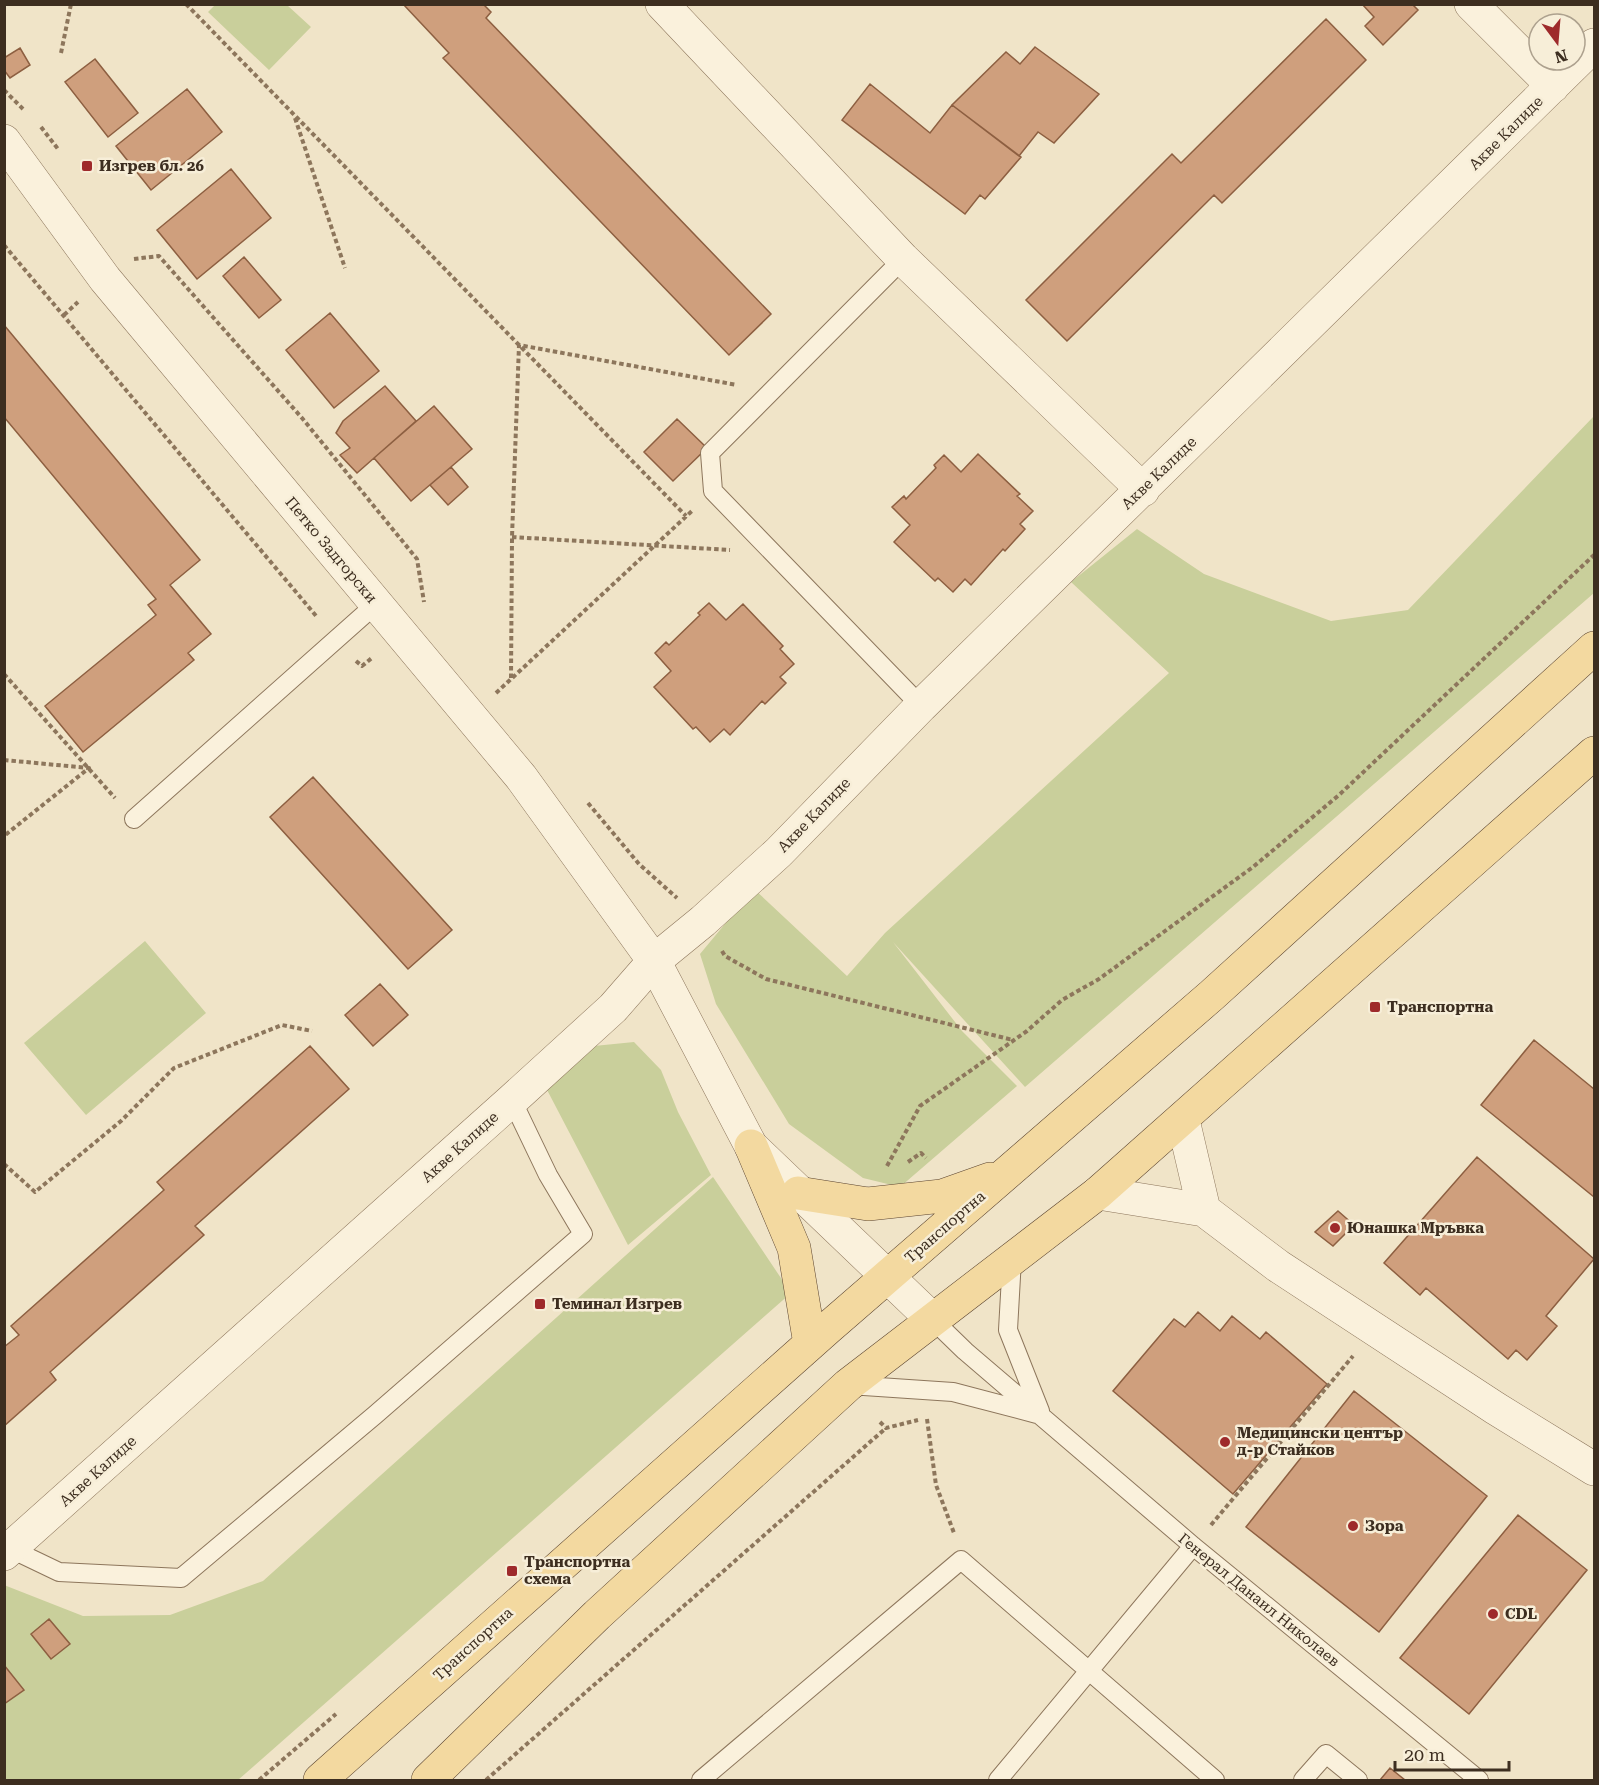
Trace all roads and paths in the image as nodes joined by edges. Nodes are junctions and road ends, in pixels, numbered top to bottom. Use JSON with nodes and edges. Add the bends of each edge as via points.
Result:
{"nodes":[{"id":1,"x":71,"y":4,"type":"edge"},
{"id":2,"x":186,"y":4,"type":"edge"},
{"id":3,"x":662,"y":4,"type":"edge"},
{"id":4,"x":1471,"y":4,"type":"edge"},
{"id":5,"x":1594,"y":45,"type":"edge"},
{"id":6,"x":61,"y":53,"type":"dead end"},
{"id":7,"x":1553,"y":86,"type":"junction"},
{"id":8,"x":294,"y":115,"type":"junction"},
{"id":9,"x":4,"y":141,"type":"edge"},
{"id":10,"x":4,"y":244,"type":"edge"},
{"id":11,"x":131,"y":259,"type":"dead end"},
{"id":12,"x":903,"y":260,"type":"junction"},
{"id":13,"x":345,"y":268,"type":"dead end"},
{"id":14,"x":519,"y":345,"type":"junction"},
{"id":15,"x":772,"y":391,"type":"junction"},
{"id":16,"x":1143,"y":490,"type":"junction"},
{"id":17,"x":713,"y":491,"type":"junction"},
{"id":18,"x":686,"y":516,"type":"junction"},
{"id":19,"x":512,"y":537,"type":"junction"},
{"id":20,"x":654,"y":546,"type":"junction"},
{"id":21,"x":775,"y":553,"type":"junction"},
{"id":22,"x":1594,"y":555,"type":"edge"},
{"id":23,"x":376,"y":604,"type":"junction"},
{"id":24,"x":400,"y":635,"type":"junction"},
{"id":25,"x":336,"y":640,"type":"junction"},
{"id":26,"x":1594,"y":648,"type":"edge"},
{"id":27,"x":4,"y":674,"type":"edge"},
{"id":28,"x":511,"y":678,"type":"junction"},
{"id":29,"x":488,"y":685,"type":"dead end"},
{"id":30,"x":495,"y":693,"type":"junction"},
{"id":31,"x":503,"y":702,"type":"dead end"},
{"id":32,"x":921,"y":706,"type":"junction"},
{"id":33,"x":470,"y":717,"type":"junction"},
{"id":34,"x":1594,"y":753,"type":"edge"},
{"id":35,"x":4,"y":760,"type":"edge"},
{"id":36,"x":89,"y":768,"type":"junction"},
{"id":37,"x":586,"y":801,"type":"dead end"},
{"id":38,"x":134,"y":819,"type":"joint"},
{"id":39,"x":4,"y":836,"type":"edge"},
{"id":40,"x":703,"y":921,"type":"junction"},
{"id":41,"x":654,"y":961,"type":"junction"},
{"id":42,"x":312,"y":1031,"type":"dead end"},
{"id":43,"x":1014,"y":1041,"type":"junction"},
{"id":44,"x":512,"y":1100,"type":"junction"},
{"id":45,"x":1183,"y":1120,"type":"junction"},
{"id":46,"x":751,"y":1146,"type":"junction"},
{"id":47,"x":926,"y":1158,"type":"dead end"},
{"id":48,"x":889,"y":1162,"type":"junction"},
{"id":49,"x":4,"y":1164,"type":"edge"},
{"id":50,"x":1009,"y":1172,"type":"junction"},
{"id":51,"x":886,"y":1174,"type":"dead end"},
{"id":52,"x":798,"y":1193,"type":"junction"},
{"id":53,"x":1098,"y":1193,"type":"junction"},
{"id":54,"x":1204,"y":1210,"type":"junction"},
{"id":55,"x":1013,"y":1257,"type":"junction"},
{"id":56,"x":888,"y":1275,"type":"junction"},
{"id":57,"x":932,"y":1319,"type":"junction"},
{"id":58,"x":1375,"y":1329,"type":"junction"},
{"id":59,"x":810,"y":1344,"type":"junction"},
{"id":60,"x":848,"y":1385,"type":"junction"},
{"id":61,"x":1042,"y":1415,"type":"junction"},
{"id":62,"x":880,"y":1422,"type":"dead end"},
{"id":63,"x":886,"y":1428,"type":"junction"},
{"id":64,"x":1594,"y":1469,"type":"edge"},
{"id":65,"x":1193,"y":1546,"type":"junction"},
{"id":66,"x":8,"y":1552,"type":"edge"},
{"id":67,"x":961,"y":1560,"type":"junction"},
{"id":68,"x":1089,"y":1671,"type":"junction"},
{"id":69,"x":320,"y":1780,"type":"edge"},
{"id":70,"x":428,"y":1780,"type":"edge"},
{"id":71,"x":486,"y":1780,"type":"edge"},
{"id":72,"x":700,"y":1780,"type":"edge"},
{"id":73,"x":998,"y":1780,"type":"edge"},
{"id":74,"x":1215,"y":1780,"type":"edge"},
{"id":75,"x":1303,"y":1780,"type":"edge"},
{"id":76,"x":1358,"y":1780,"type":"edge"},
{"id":77,"x":1479,"y":1780,"type":"edge"}],
"edges":[{"from":1,"to":6,"type":"path"},
{"from":2,"to":8,"type":"path"},
{"from":3,"to":12,"type":"street"},
{"from":4,"to":7,"type":"street"},
{"from":5,"to":7,"type":"street","name":"Акве Калиде"},
{"from":7,"to":16,"type":"street","name":"Акве Калиде"},
{"from":8,"to":13,"type":"path"},
{"from":8,"to":14,"type":"path"},
{"from":9,"to":23,"type":"street","name":"Петко Задгорски","via":[[105,279]]},
{"from":10,"to":25,"type":"path"},
{"from":11,"to":24,"type":"path","via":[[159,256],[302,418],[417,559],[425,608]]},
{"from":12,"to":15,"type":"lane"},
{"from":12,"to":16,"type":"street"},
{"from":14,"to":15,"type":"path"},
{"from":14,"to":18,"type":"path"},
{"from":14,"to":19,"type":"path"},
{"from":15,"to":17,"type":"lane","via":[[710,453]]},
{"from":16,"to":32,"type":"street","name":"Акве Калиде"},
{"from":17,"to":18,"type":"path"},
{"from":17,"to":21,"type":"lane"},
{"from":18,"to":20,"type":"path"},
{"from":19,"to":20,"type":"path"},
{"from":19,"to":28,"type":"path"},
{"from":20,"to":21,"type":"path"},
{"from":20,"to":28,"type":"path"},
{"from":21,"to":32,"type":"lane"},
{"from":22,"to":43,"type":"path","via":[[1338,795],[1253,867],[1100,980],[1062,1000]]},
{"from":23,"to":24,"type":"street","name":"Петко Задгорски"},
{"from":23,"to":25,"type":"lane"},
{"from":24,"to":25,"type":"path","via":[[362,666]]},
{"from":24,"to":33,"type":"street","name":"Петко Задгорски"},
{"from":25,"to":38,"type":"lane"},
{"from":26,"to":50,"type":"main road","name":"Транспортна","via":[[1212,995]]},
{"from":27,"to":36,"type":"path"},
{"from":28,"to":30,"type":"path"},
{"from":29,"to":30,"type":"path"},
{"from":30,"to":31,"type":"path"},
{"from":30,"to":33,"type":"path"},
{"from":32,"to":40,"type":"street","name":"Акве Калиде","via":[[779,852]]},
{"from":33,"to":41,"type":"street","name":"Петко Задгорски","via":[[521,777]]},
{"from":34,"to":45,"type":"main road"},
{"from":35,"to":36,"type":"path"},
{"from":36,"to":38,"type":"path"},
{"from":36,"to":39,"type":"path"},
{"from":37,"to":40,"type":"path","via":[[639,864]]},
{"from":40,"to":41,"type":"street","name":"Акве Калиде"},
{"from":40,"to":43,"type":"path","via":[[725,956],[766,979]]},
{"from":41,"to":44,"type":"street","name":"Акве Калиде","via":[[613,1008]]},
{"from":41,"to":46,"type":"street","name":"Петко Задгорски"},
{"from":42,"to":49,"type":"path","via":[[282,1025],[174,1068],[121,1120],[35,1192]]},
{"from":43,"to":48,"type":"path","via":[[921,1106]]},
{"from":44,"to":66,"type":"street","name":"Акве Калиде"},
{"from":44,"to":66,"type":"lane","via":[[548,1175],[583,1234],[181,1578],[59,1572]]},
{"from":45,"to":53,"type":"main road"},
{"from":45,"to":54,"type":"street"},
{"from":46,"to":52,"type":"street","name":"Петко Задгорски"},
{"from":46,"to":59,"type":"main road","via":[[794,1248]]},
{"from":47,"to":48,"type":"path","via":[[921,1153],[907,1162]]},
{"from":48,"to":51,"type":"path"},
{"from":50,"to":52,"type":"main road","via":[[942,1196],[868,1204]]},
{"from":50,"to":56,"type":"main road","name":"Транспортна"},
{"from":52,"to":56,"type":"street","name":"Петко Задгорски"},
{"from":53,"to":54,"type":"street"},
{"from":53,"to":55,"type":"main road"},
{"from":54,"to":58,"type":"street","via":[[1278,1266]]},
{"from":55,"to":57,"type":"main road"},
{"from":55,"to":61,"type":"lane","via":[[1008,1330]]},
{"from":56,"to":57,"type":"street","name":"Петко Задгорски"},
{"from":56,"to":59,"type":"main road","name":"Транспортна"},
{"from":57,"to":60,"type":"main road"},
{"from":57,"to":61,"type":"lane","name":"Генерал Данаил Николаев"},
{"from":58,"to":64,"type":"street"},
{"from":58,"to":65,"type":"path"},
{"from":59,"to":69,"type":"main road","name":"Транспортна"},
{"from":60,"to":61,"type":"lane","via":[[953,1392]]},
{"from":60,"to":70,"type":"main road","via":[[597,1615]]},
{"from":61,"to":65,"type":"lane","name":"Генерал Данаил Николаев"},
{"from":62,"to":63,"type":"path"},
{"from":63,"to":67,"type":"path","via":[[927,1418],[936,1485],[948,1510]]},
{"from":63,"to":71,"type":"path"},
{"from":65,"to":68,"type":"lane"},
{"from":65,"to":77,"type":"lane","name":"Генерал Данаил Николаев"},
{"from":67,"to":68,"type":"lane"},
{"from":67,"to":72,"type":"lane"},
{"from":68,"to":73,"type":"lane"},
{"from":68,"to":74,"type":"lane"},
{"from":75,"to":76,"type":"lane","via":[[1326,1754]]}]}
